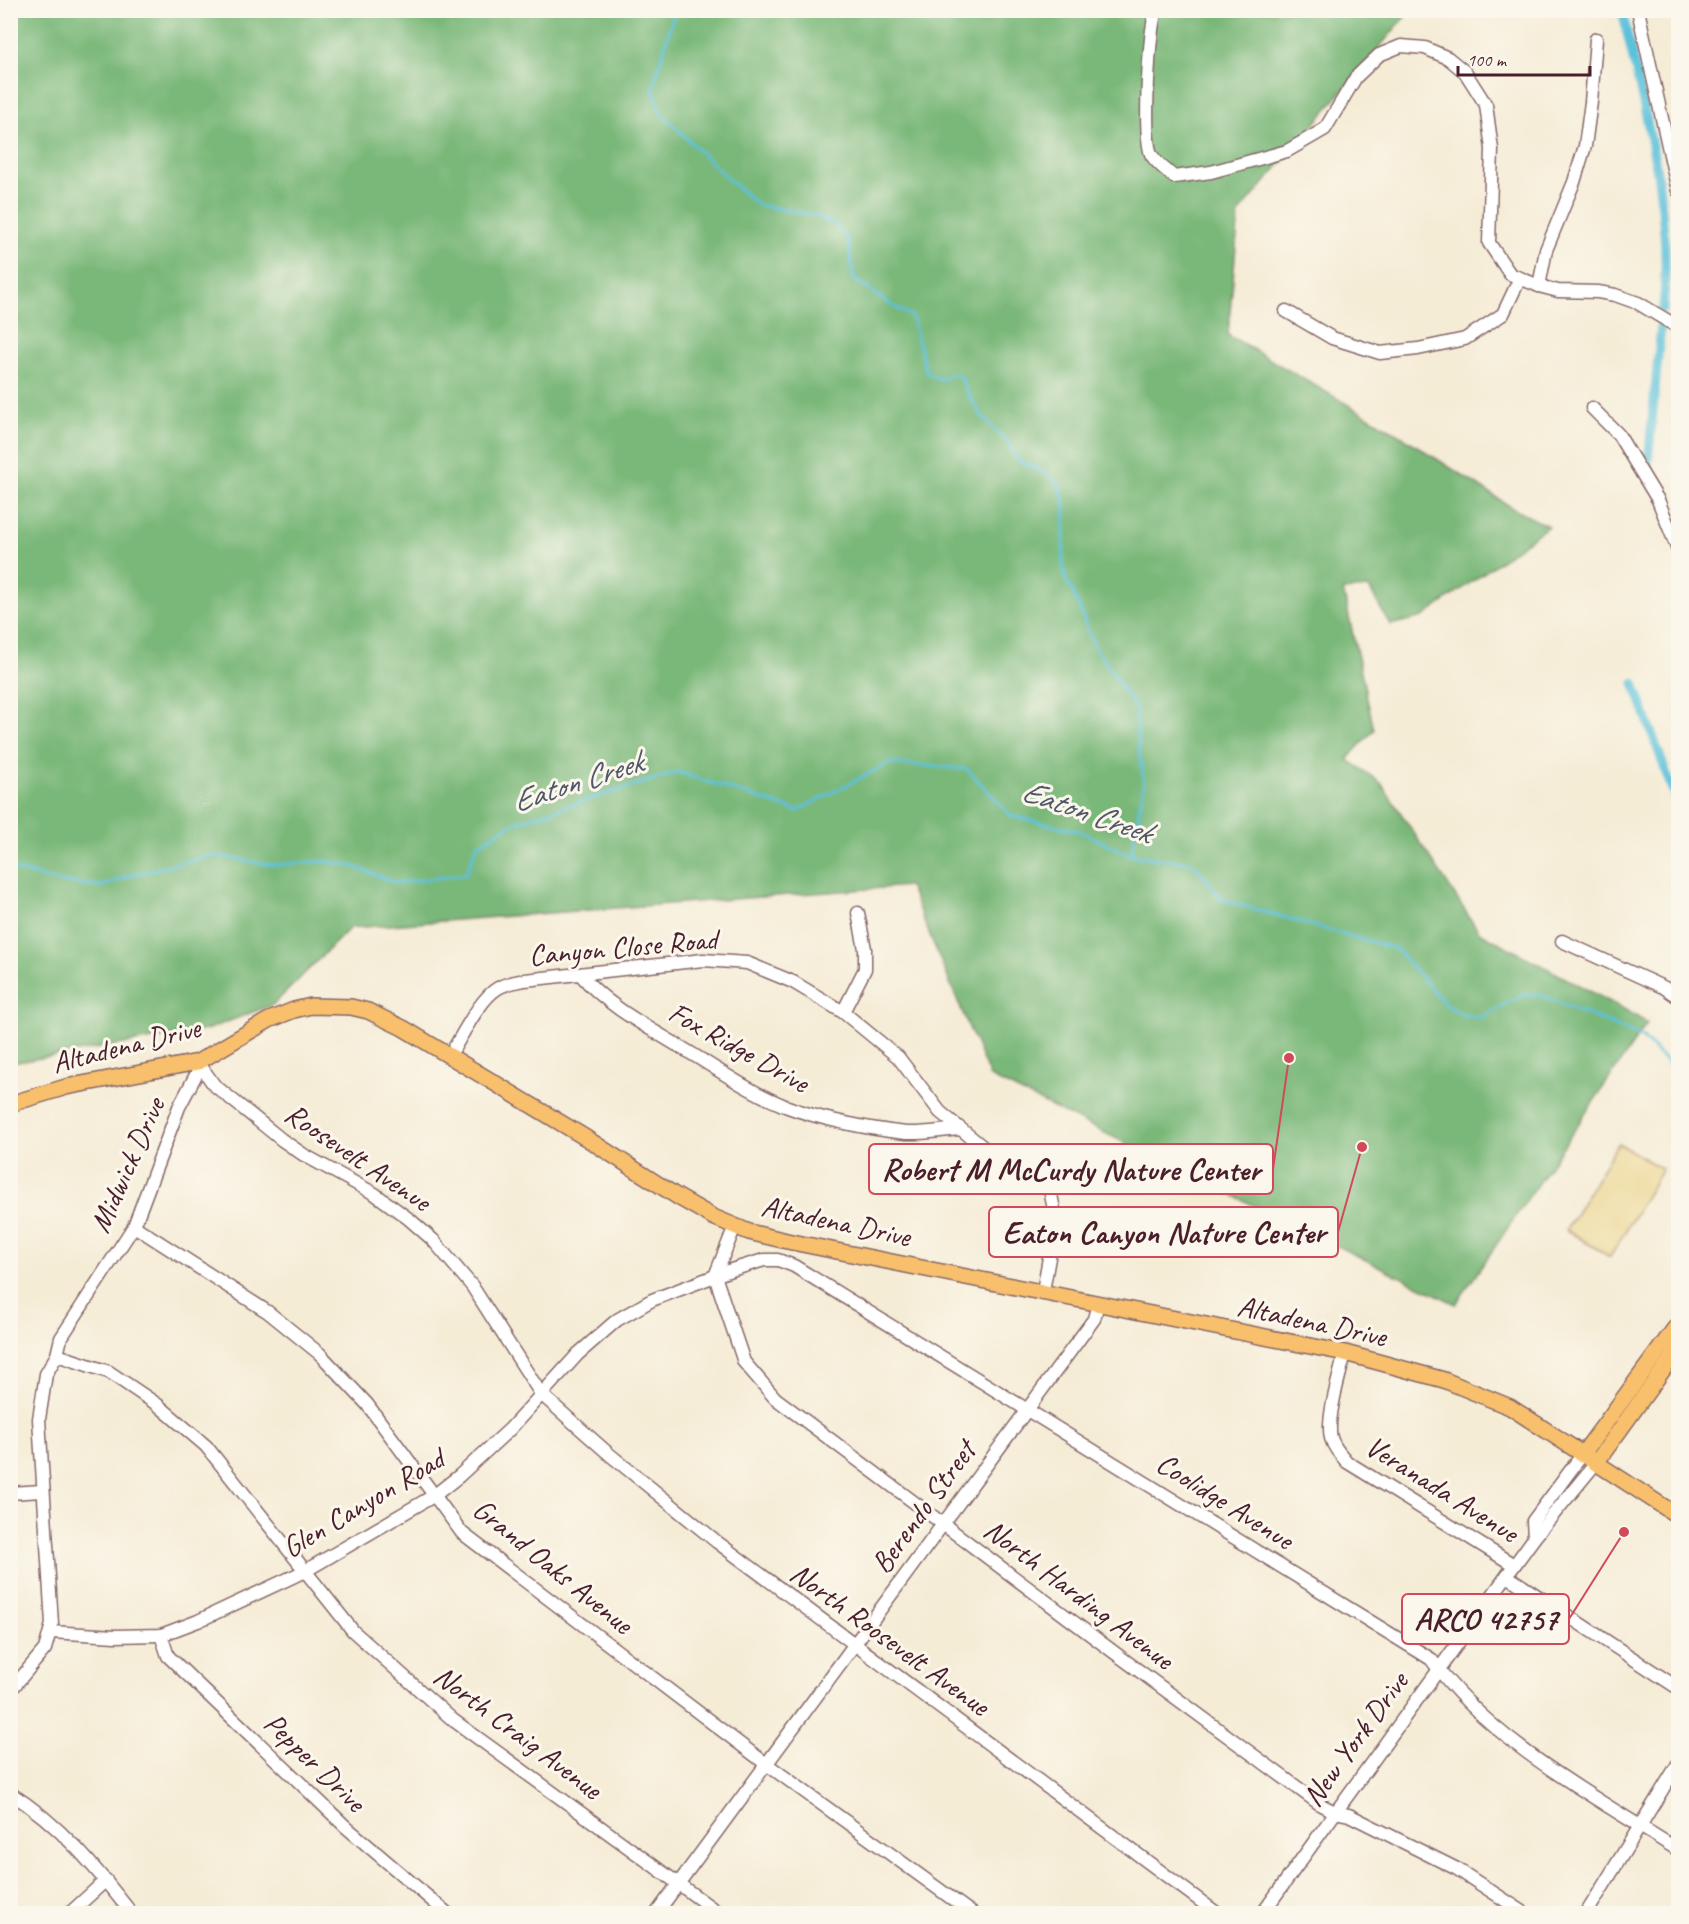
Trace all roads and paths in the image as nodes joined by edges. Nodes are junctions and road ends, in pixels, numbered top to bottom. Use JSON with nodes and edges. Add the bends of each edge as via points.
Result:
{"nodes":[{"id":1,"x":1156,"y":10,"type":"edge"},
{"id":2,"x":1638,"y":10,"type":"edge"},
{"id":3,"x":1596,"y":39,"type":"dead end"},
{"id":4,"x":1678,"y":191,"type":"edge"},
{"id":5,"x":1520,"y":278,"type":"junction"},
{"id":6,"x":1539,"y":286,"type":"junction"},
{"id":7,"x":1286,"y":311,"type":"dead end"},
{"id":8,"x":1678,"y":327,"type":"edge"},
{"id":9,"x":1592,"y":408,"type":"dead end"},
{"id":10,"x":1678,"y":550,"type":"edge"},
{"id":11,"x":858,"y":913,"type":"dead end"},
{"id":12,"x":1562,"y":940,"type":"dead end"},
{"id":13,"x":581,"y":975,"type":"junction"},
{"id":14,"x":1678,"y":997,"type":"edge"},
{"id":15,"x":843,"y":1012,"type":"junction"},
{"id":16,"x":450,"y":1056,"type":"junction"},
{"id":17,"x":198,"y":1062,"type":"junction"},
{"id":18,"x":10,"y":1104,"type":"edge"},
{"id":19,"x":961,"y":1129,"type":"junction"},
{"id":20,"x":134,"y":1226,"type":"junction"},
{"id":21,"x":735,"y":1226,"type":"junction"},
{"id":22,"x":715,"y":1276,"type":"junction"},
{"id":23,"x":1043,"y":1291,"type":"junction"},
{"id":24,"x":1098,"y":1303,"type":"junction"},
{"id":25,"x":1678,"y":1324,"type":"edge"},
{"id":26,"x":1673,"y":1352,"type":"edge"},
{"id":27,"x":1345,"y":1353,"type":"junction"},
{"id":28,"x":57,"y":1355,"type":"junction"},
{"id":29,"x":541,"y":1394,"type":"junction"},
{"id":30,"x":1026,"y":1408,"type":"junction"},
{"id":31,"x":1589,"y":1459,"type":"junction"},
{"id":32,"x":42,"y":1491,"type":"junction"},
{"id":33,"x":10,"y":1493,"type":"edge"},
{"id":34,"x":435,"y":1495,"type":"junction"},
{"id":35,"x":1678,"y":1516,"type":"edge"},
{"id":36,"x":942,"y":1524,"type":"junction"},
{"id":37,"x":1514,"y":1565,"type":"junction"},
{"id":38,"x":305,"y":1571,"type":"junction"},
{"id":39,"x":1507,"y":1576,"type":"junction"},
{"id":40,"x":51,"y":1632,"type":"junction"},
{"id":41,"x":161,"y":1635,"type":"junction"},
{"id":42,"x":854,"y":1644,"type":"junction"},
{"id":43,"x":1438,"y":1669,"type":"junction"},
{"id":44,"x":1678,"y":1688,"type":"edge"},
{"id":45,"x":10,"y":1691,"type":"edge"},
{"id":46,"x":767,"y":1764,"type":"junction"},
{"id":47,"x":1678,"y":1764,"type":"edge"},
{"id":48,"x":10,"y":1793,"type":"edge"},
{"id":49,"x":1335,"y":1812,"type":"junction"},
{"id":50,"x":1641,"y":1826,"type":"junction"},
{"id":51,"x":1678,"y":1850,"type":"edge"},
{"id":52,"x":106,"y":1880,"type":"junction"},
{"id":53,"x":678,"y":1883,"type":"junction"},
{"id":54,"x":69,"y":1914,"type":"edge"},
{"id":55,"x":132,"y":1914,"type":"edge"},
{"id":56,"x":448,"y":1914,"type":"edge"},
{"id":57,"x":656,"y":1914,"type":"edge"},
{"id":58,"x":720,"y":1914,"type":"edge"},
{"id":59,"x":973,"y":1914,"type":"edge"},
{"id":60,"x":1218,"y":1914,"type":"edge"},
{"id":61,"x":1262,"y":1914,"type":"edge"},
{"id":62,"x":1526,"y":1914,"type":"edge"},
{"id":63,"x":1586,"y":1914,"type":"edge"}],
"edges":[{"from":1,"to":5,"type":"street","via":[[1146,134],[1152,156],[1174,177],[1211,172],[1287,151],[1325,129],[1356,77],[1379,55],[1401,46],[1425,48],[1448,58],[1465,72],[1486,105],[1492,149],[1489,243],[1510,274]]},
{"from":2,"to":4,"type":"street"},
{"from":3,"to":6,"type":"street","via":[[1585,147],[1546,250]]},
{"from":5,"to":6,"type":"street"},
{"from":5,"to":7,"type":"street","via":[[1503,314],[1465,339],[1418,349],[1380,353],[1332,338]]},
{"from":6,"to":8,"type":"street","via":[[1615,295],[1638,303]]},
{"from":9,"to":10,"type":"street","via":[[1618,434],[1629,452],[1658,500]]},
{"from":11,"to":15,"type":"street","via":[[865,969]]},
{"from":12,"to":14,"type":"street"},
{"from":13,"to":15,"type":"street","name":"Canyon Close Road","via":[[702,960],[747,963],[793,982]]},
{"from":13,"to":16,"type":"street","name":"Canyon Close Road","via":[[525,980],[497,988]]},
{"from":13,"to":19,"type":"street","name":"Fox Ridge Drive","via":[[621,1009],[783,1105],[818,1117],[908,1133]]},
{"from":15,"to":19,"type":"street","name":"Canyon Close Road","via":[[898,1056],[940,1112]]},
{"from":16,"to":17,"type":"main road","name":"Altadena Drive","via":[[368,1011],[322,1005],[269,1020]]},
{"from":16,"to":21,"type":"main road","name":"Altadena Drive","via":[[678,1197]]},
{"from":17,"to":18,"type":"main road","name":"Altadena Drive","via":[[66,1087]]},
{"from":17,"to":20,"type":"street","name":"Midwick Drive","via":[[198,1071],[179,1107]]},
{"from":17,"to":29,"type":"street","name":"Roosevelt Avenue","via":[[214,1085],[282,1140],[375,1194],[433,1240],[472,1286]]},
{"from":19,"to":23,"type":"street","name":"Canyon Close Road","via":[[989,1152],[1050,1190],[1056,1219]]},
{"from":20,"to":28,"type":"street","name":"Midwick Drive","via":[[62,1338]]},
{"from":20,"to":34,"type":"street","name":"Grand Oaks Avenue","via":[[250,1299],[311,1346],[368,1404]]},
{"from":21,"to":22,"type":"street"},
{"from":21,"to":23,"type":"main road","name":"Altadena Drive","via":[[787,1241]]},
{"from":22,"to":29,"type":"street","name":"Glen Canyon Road","via":[[652,1300],[617,1320]]},
{"from":22,"to":30,"type":"street","name":"Coolidge Avenue","via":[[764,1260],[794,1266]]},
{"from":22,"to":36,"type":"street","name":"North Harding Avenue","via":[[744,1362],[775,1398]]},
{"from":23,"to":24,"type":"main road","name":"Altadena Drive"},
{"from":24,"to":27,"type":"main road","name":"Altadena Drive"},
{"from":24,"to":30,"type":"street","name":"Berendo Street","via":[[1094,1319]]},
{"from":25,"to":26,"type":"main road","name":"New York Drive"},
{"from":26,"to":31,"type":"main road","name":"New York Drive"},
{"from":27,"to":31,"type":"main road","name":"Altadena Drive","via":[[1476,1392],[1509,1407]]},
{"from":27,"to":37,"type":"street","name":"Veranada Avenue","via":[[1329,1424],[1336,1449],[1347,1462]]},
{"from":28,"to":32,"type":"street","name":"Midwick Drive","via":[[46,1374],[39,1419]]},
{"from":28,"to":38,"type":"street","name":"North Craig Avenue","via":[[108,1372],[158,1405],[206,1446]]},
{"from":29,"to":34,"type":"street","name":"Glen Canyon Road","via":[[489,1450]]},
{"from":29,"to":42,"type":"street","name":"North Roosevelt Avenue","via":[[717,1542]]},
{"from":30,"to":36,"type":"street","name":"Berendo Street"},
{"from":30,"to":43,"type":"street","name":"Coolidge Avenue","via":[[1431,1659]]},
{"from":31,"to":35,"type":"main road","name":"Altadena Drive"},
{"from":31,"to":37,"type":"street","name":"New York Drive"},
{"from":32,"to":33,"type":"street"},
{"from":32,"to":40,"type":"street","name":"Midwick Drive"},
{"from":34,"to":38,"type":"street","name":"Glen Canyon Road"},
{"from":34,"to":46,"type":"street","name":"Grand Oaks Avenue","via":[[462,1533]]},
{"from":36,"to":42,"type":"street","name":"Berendo Street"},
{"from":36,"to":49,"type":"street","name":"North Harding Avenue"},
{"from":37,"to":39,"type":"street","name":"New York Drive"},
{"from":38,"to":41,"type":"street","name":"Glen Canyon Road"},
{"from":38,"to":53,"type":"street","name":"North Craig Avenue","via":[[352,1631],[453,1720]]},
{"from":39,"to":43,"type":"street","name":"New York Drive"},
{"from":39,"to":44,"type":"street"},
{"from":40,"to":41,"type":"street","name":"Glen Canyon Road"},
{"from":40,"to":45,"type":"street","name":"Midwick Drive","via":[[45,1649]]},
{"from":41,"to":56,"type":"street","name":"Pepper Drive","via":[[169,1657],[346,1827]]},
{"from":42,"to":46,"type":"street","name":"Berendo Street"},
{"from":42,"to":60,"type":"street","name":"North Roosevelt Avenue"},
{"from":43,"to":49,"type":"street","name":"New York Drive"},
{"from":43,"to":50,"type":"street","name":"Coolidge Avenue","via":[[1492,1726]]},
{"from":46,"to":53,"type":"street","name":"Berendo Street"},
{"from":46,"to":59,"type":"street","name":"Grand Oaks Avenue"},
{"from":47,"to":50,"type":"street"},
{"from":48,"to":52,"type":"street","via":[[66,1835]]},
{"from":49,"to":61,"type":"street","name":"New York Drive"},
{"from":49,"to":62,"type":"street","name":"North Harding Avenue","via":[[1349,1815],[1457,1869]]},
{"from":50,"to":51,"type":"street","name":"Coolidge Avenue"},
{"from":50,"to":63,"type":"street"},
{"from":52,"to":54,"type":"street"},
{"from":52,"to":55,"type":"street"},
{"from":53,"to":57,"type":"street","name":"Berendo Street"},
{"from":53,"to":58,"type":"street","name":"North Craig Avenue"}]}
